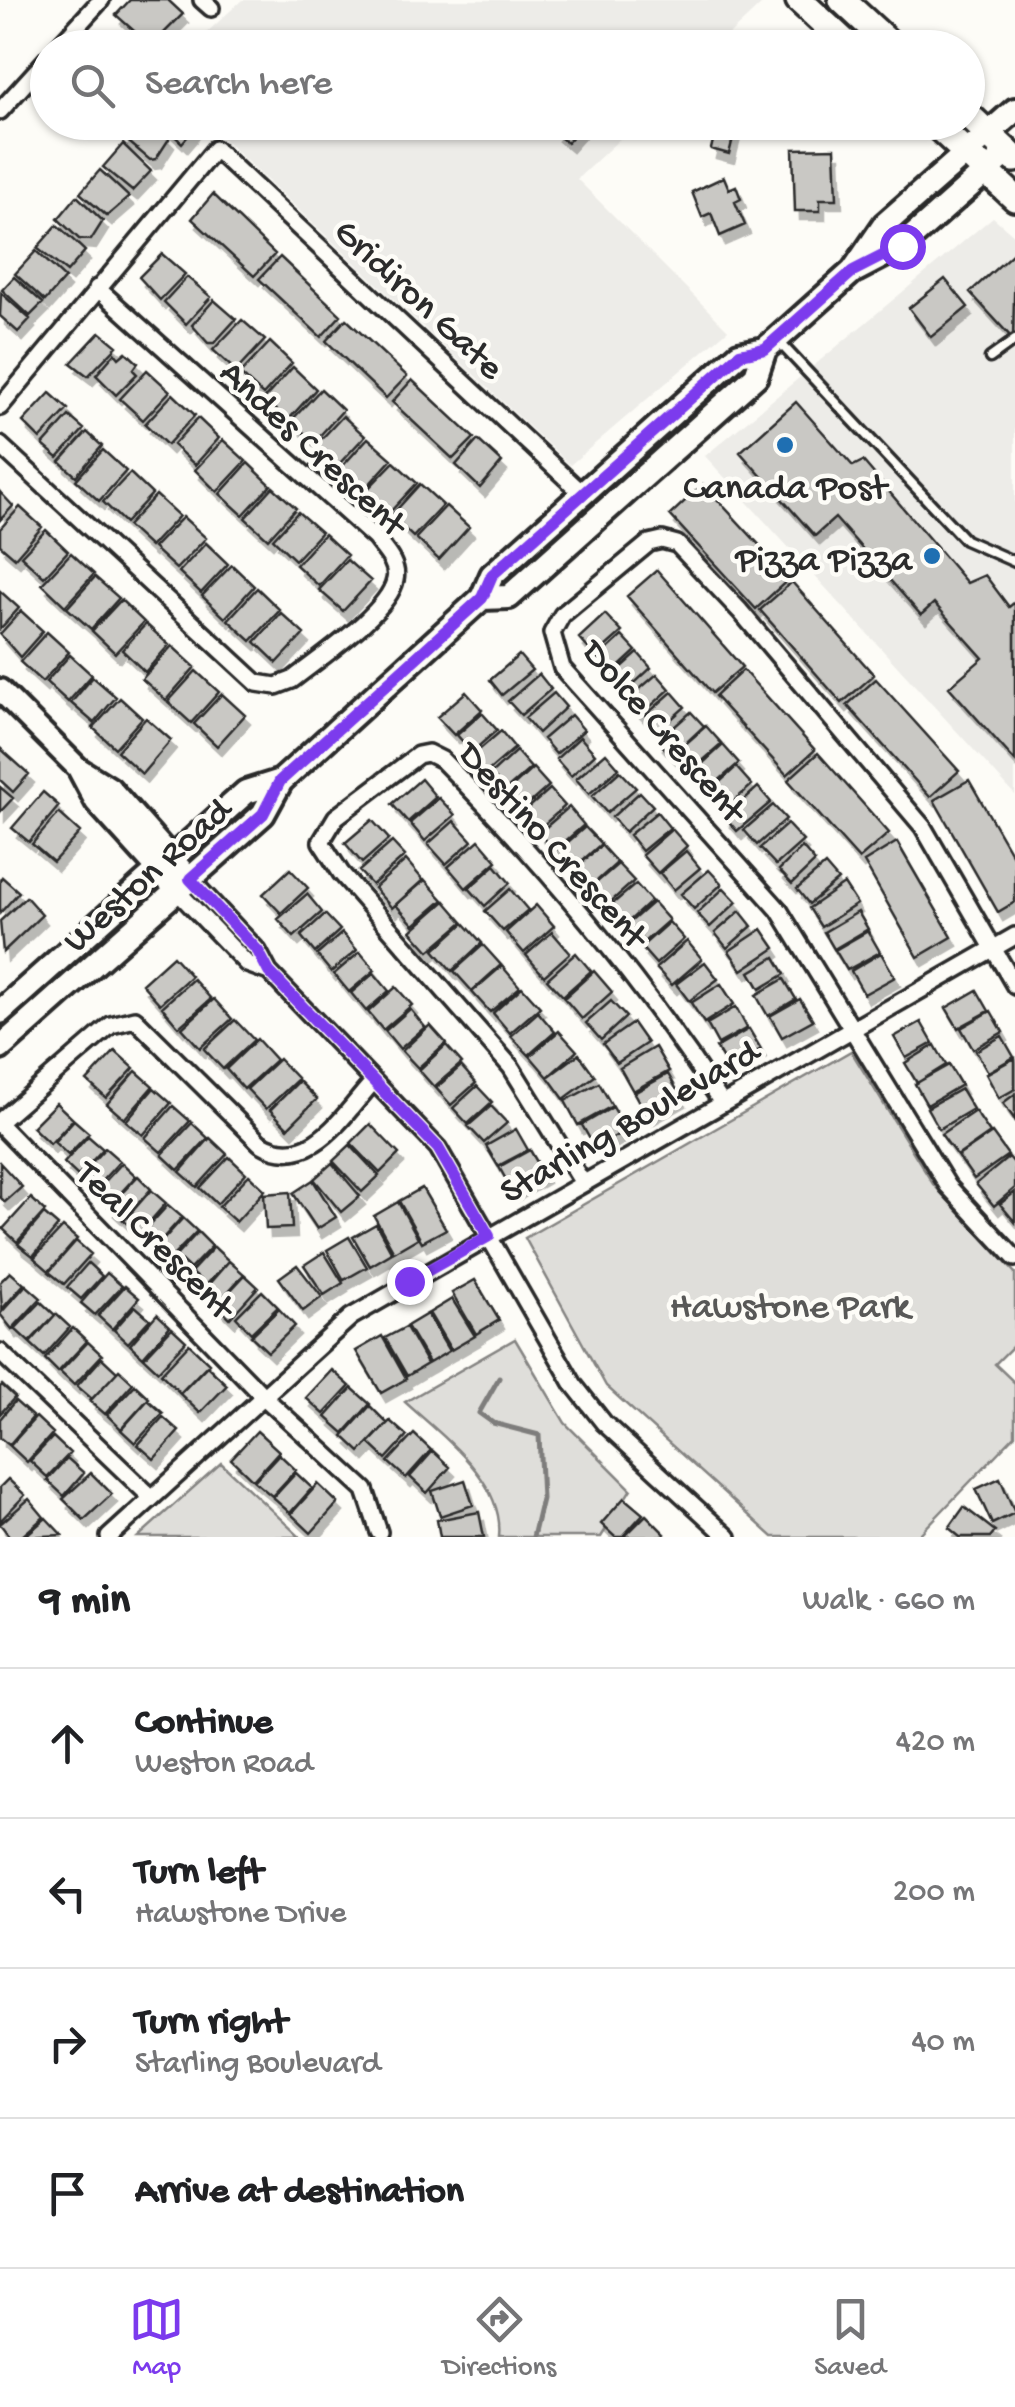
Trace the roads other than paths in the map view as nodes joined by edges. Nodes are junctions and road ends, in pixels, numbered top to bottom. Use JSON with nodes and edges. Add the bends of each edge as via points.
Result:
{"nodes":[{"id":1,"x":101,"y":0,"type":"edge"},
{"id":2,"x":799,"y":0,"type":"edge"},
{"id":3,"x":842,"y":0,"type":"edge"},
{"id":4,"x":74,"y":30,"type":"edge"},
{"id":5,"x":832,"y":30,"type":"edge"},
{"id":6,"x":874,"y":30,"type":"edge"},
{"id":7,"x":30,"y":78,"type":"edge"},
{"id":8,"x":0,"y":110,"type":"edge"},
{"id":9,"x":1015,"y":110,"type":"edge"},
{"id":10,"x":985,"y":131,"type":"edge"},
{"id":11,"x":988,"y":134,"type":"junction"},
{"id":12,"x":985,"y":137,"type":"edge"},
{"id":13,"x":952,"y":140,"type":"edge"},
{"id":14,"x":981,"y":140,"type":"edge"},
{"id":15,"x":966,"y":153,"type":"junction"},
{"id":16,"x":1013,"y":153,"type":"edge"},
{"id":17,"x":986,"y":172,"type":"junction"},
{"id":18,"x":1015,"y":198,"type":"edge"},
{"id":19,"x":853,"y":271,"type":"junction"},
{"id":20,"x":97,"y":288,"type":"junction"},
{"id":21,"x":1015,"y":340,"type":"edge"},
{"id":22,"x":771,"y":344,"type":"junction"},
{"id":23,"x":990,"y":358,"type":"dead end"},
{"id":24,"x":0,"y":407,"type":"edge"},
{"id":25,"x":0,"y":445,"type":"edge"},
{"id":26,"x":583,"y":494,"type":"junction"},
{"id":27,"x":1014,"y":560,"type":"edge"},
{"id":28,"x":482,"y":598,"type":"junction"},
{"id":29,"x":0,"y":690,"type":"edge"},
{"id":30,"x":280,"y":781,"type":"junction"},
{"id":31,"x":165,"y":864,"type":"junction"},
{"id":32,"x":184,"y":885,"type":"junction"},
{"id":33,"x":1015,"y":936,"type":"edge"},
{"id":34,"x":993,"y":949,"type":"junction"},
{"id":35,"x":1015,"y":986,"type":"edge"},
{"id":36,"x":0,"y":1012,"type":"edge"},
{"id":37,"x":853,"y":1028,"type":"junction"},
{"id":38,"x":0,"y":1048,"type":"edge"},
{"id":39,"x":373,"y":1082,"type":"junction"},
{"id":40,"x":722,"y":1103,"type":"junction"},
{"id":41,"x":0,"y":1123,"type":"edge"},
{"id":42,"x":583,"y":1183,"type":"junction"},
{"id":43,"x":489,"y":1236,"type":"junction"},
{"id":44,"x":1015,"y":1258,"type":"edge"},
{"id":45,"x":0,"y":1352,"type":"edge"},
{"id":46,"x":266,"y":1399,"type":"junction"},
{"id":47,"x":151,"y":1497,"type":"junction"},
{"id":48,"x":379,"y":1532,"type":"dead end"},
{"id":49,"x":110,"y":1537,"type":"edge"},
{"id":50,"x":728,"y":1537,"type":"edge"}],
"edges":[{"from":1,"to":4,"type":"street"},
{"from":2,"to":5,"type":"main road"},
{"from":3,"to":6,"type":"main road"},
{"from":7,"to":8,"type":"street"},
{"from":9,"to":11,"type":"main road","name":"Weston Road"},
{"from":10,"to":11,"type":"main road"},
{"from":11,"to":12,"type":"main road","name":"Weston Road"},
{"from":11,"to":16,"type":"main road"},
{"from":13,"to":15,"type":"main road"},
{"from":14,"to":15,"type":"main road","name":"Weston Road"},
{"from":15,"to":17,"type":"main road"},
{"from":15,"to":19,"type":"main road","name":"Weston Road","via":[[885,224]]},
{"from":16,"to":17,"type":"main road","name":"Weston Road"},
{"from":17,"to":18,"type":"main road"},
{"from":17,"to":19,"type":"main road","name":"Weston Road","via":[[902,246]]},
{"from":19,"to":22,"type":"main road","name":"Weston Road"},
{"from":20,"to":24,"type":"street"},
{"from":20,"to":25,"type":"street","name":"Andes Crescent","via":[[375,538],[392,560],[391,592],[292,680],[257,683]]},
{"from":20,"to":26,"type":"street","name":"Gridiron Gate","via":[[215,148]]},
{"from":21,"to":23,"type":"lane"},
{"from":22,"to":26,"type":"main road","name":"Weston Road","via":[[740,354]]},
{"from":22,"to":27,"type":"lane","via":[[965,540]]},
{"from":22,"to":28,"type":"main road","name":"Weston Road","via":[[756,376],[508,597]]},
{"from":26,"to":28,"type":"main road","name":"Weston Road","via":[[492,575]]},
{"from":28,"to":30,"type":"main road","name":"Weston Road"},
{"from":29,"to":31,"type":"street","via":[[78,768],[110,788]]},
{"from":30,"to":31,"type":"main road","name":"Weston Road","via":[[246,792]]},
{"from":30,"to":32,"type":"main road","name":"Weston Road","via":[[263,814]]},
{"from":31,"to":32,"type":"street"},
{"from":31,"to":36,"type":"main road","name":"Weston Road"},
{"from":32,"to":38,"type":"main road","name":"Weston Road"},
{"from":32,"to":39,"type":"street","via":[[247,964],[269,972]]},
{"from":33,"to":34,"type":"street","name":"Starling Boulevard"},
{"from":34,"to":35,"type":"street"},
{"from":34,"to":37,"type":"street","name":"Starling Boulevard"},
{"from":34,"to":37,"type":"street","name":"Dolce Crescent","via":[[923,827],[676,544],[649,543],[562,615],[552,632],[553,649],[562,668],[779,910]]},
{"from":37,"to":40,"type":"street","name":"Starling Boulevard"},
{"from":37,"to":44,"type":"street","via":[[948,1186]]},
{"from":39,"to":41,"type":"street","via":[[319,1141],[304,1151],[274,1152],[135,1019],[111,1025]]},
{"from":39,"to":43,"type":"street","via":[[438,1148]]},
{"from":40,"to":42,"type":"street","name":"Starling Boulevard"},
{"from":40,"to":42,"type":"street","name":"Destino Crescent","via":[[665,1016],[582,916],[442,760],[418,755],[336,817],[322,842],[341,873],[510,1068]]},
{"from":41,"to":46,"type":"street","name":"Teal Crescent"},
{"from":42,"to":43,"type":"street","name":"Starling Boulevard"},
{"from":43,"to":46,"type":"street","name":"Starling Boulevard","via":[[351,1318]]},
{"from":43,"to":50,"type":"street","via":[[574,1385],[604,1423]]},
{"from":45,"to":47,"type":"street"},
{"from":46,"to":47,"type":"street","name":"Starling Boulevard"},
{"from":46,"to":48,"type":"street","name":"Teal Crescent","via":[[366,1490]]},
{"from":47,"to":49,"type":"street","name":"Starling Boulevard"}]}
